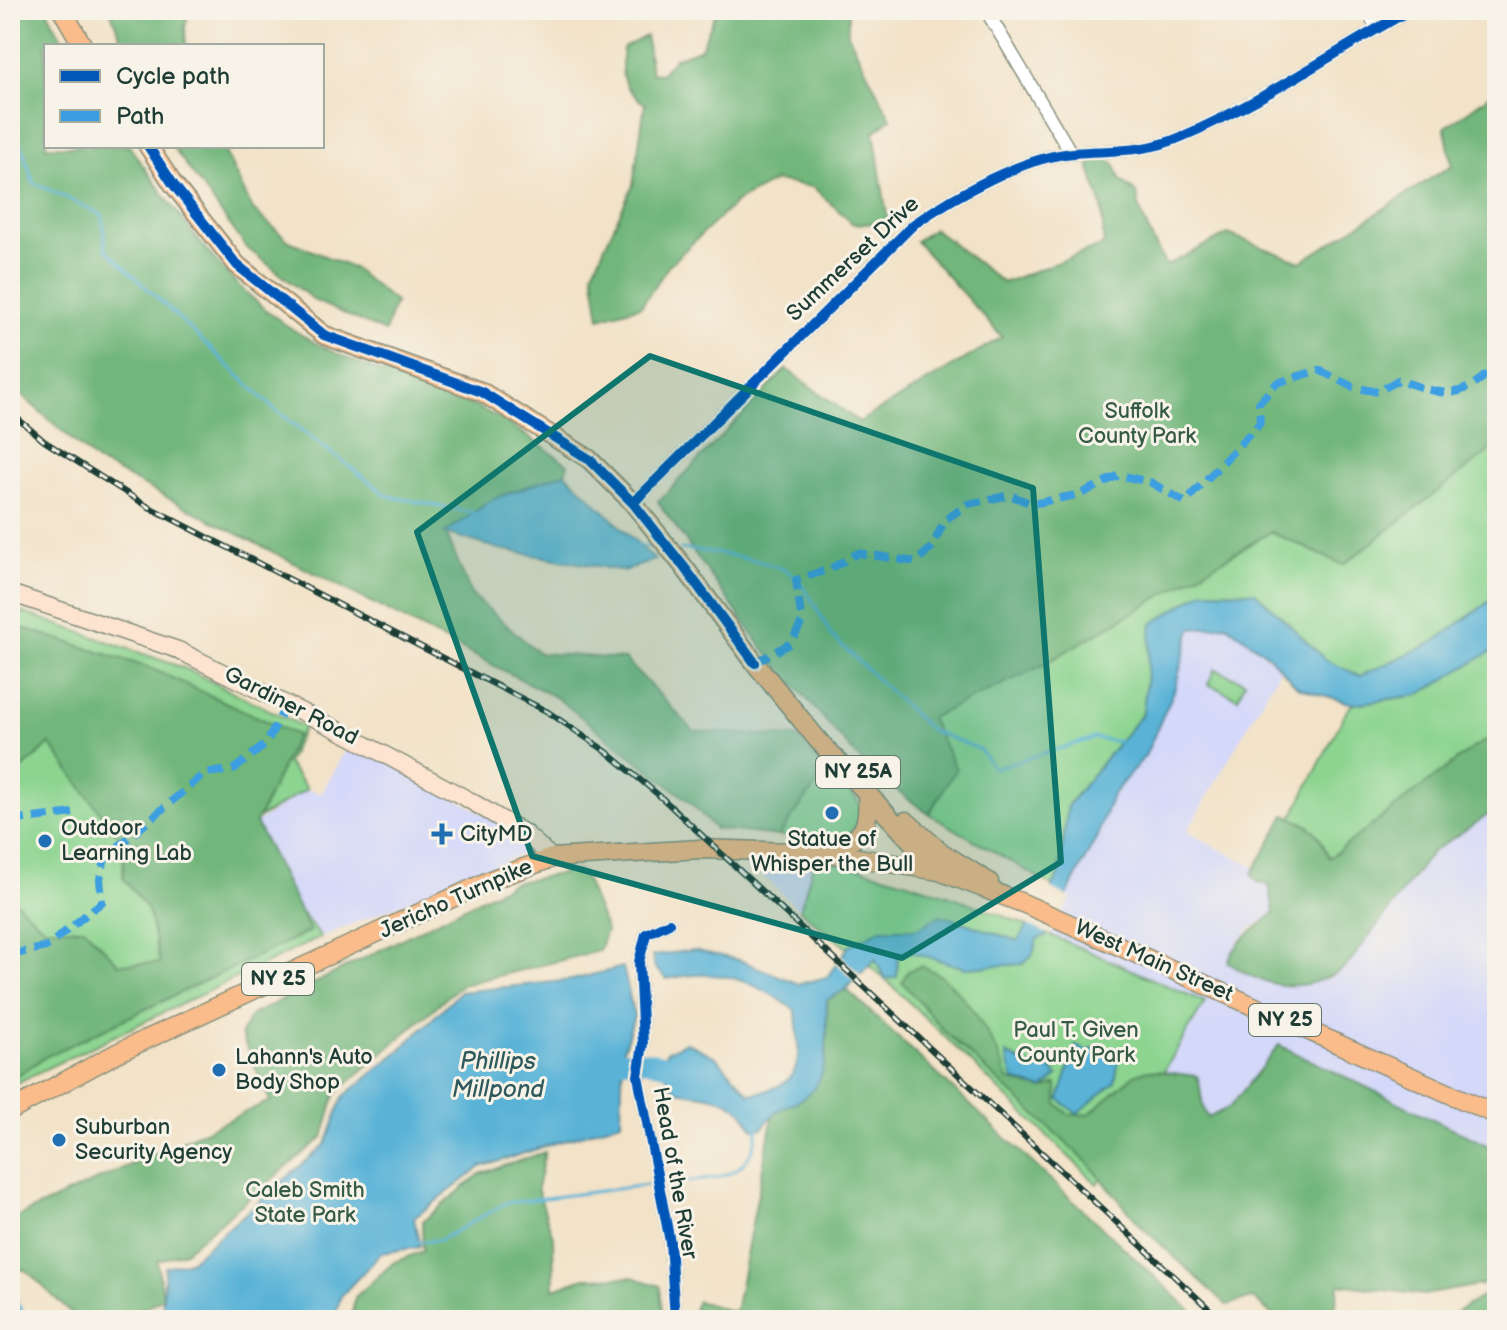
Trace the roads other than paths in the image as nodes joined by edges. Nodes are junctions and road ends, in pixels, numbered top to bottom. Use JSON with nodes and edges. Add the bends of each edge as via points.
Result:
{"nodes":[{"id":1,"x":62,"y":10,"type":"edge"},
{"id":2,"x":986,"y":10,"type":"edge"},
{"id":3,"x":1367,"y":10,"type":"edge"},
{"id":4,"x":1410,"y":10,"type":"edge"},
{"id":5,"x":1377,"y":28,"type":"junction"},
{"id":6,"x":82,"y":44,"type":"edge"},
{"id":7,"x":149,"y":148,"type":"edge"},
{"id":8,"x":1071,"y":153,"type":"junction"},
{"id":9,"x":633,"y":503,"type":"junction"},
{"id":10,"x":10,"y":593,"type":"edge"},
{"id":11,"x":716,"y":611,"type":"junction"},
{"id":12,"x":867,"y":793,"type":"junction"},
{"id":13,"x":913,"y":835,"type":"junction"},
{"id":14,"x":828,"y":853,"type":"junction"},
{"id":15,"x":552,"y":858,"type":"junction"},
{"id":16,"x":892,"y":863,"type":"junction"},
{"id":17,"x":939,"y":871,"type":"junction"},
{"id":18,"x":1025,"y":904,"type":"junction"},
{"id":19,"x":669,"y":923,"type":"dead end"},
{"id":20,"x":10,"y":1111,"type":"edge"},
{"id":21,"x":1497,"y":1115,"type":"edge"},
{"id":22,"x":675,"y":1320,"type":"edge"}],
"edges":[{"from":1,"to":6,"type":"main road"},
{"from":2,"to":8,"type":"street"},
{"from":3,"to":5,"type":"street"},
{"from":4,"to":5,"type":"street","name":"Summerset Drive"},
{"from":5,"to":8,"type":"street","name":"Summerset Drive","via":[[1181,137],[1125,152]]},
{"from":7,"to":9,"type":"main road","number":"NY 25A","via":[[237,265],[324,335],[482,392],[589,459]]},
{"from":8,"to":9,"type":"street","name":"Summerset Drive","via":[[962,191],[914,224]]},
{"from":9,"to":11,"type":"main road","number":"NY 25A"},
{"from":10,"to":15,"type":"main road","name":"Gardiner Road","via":[[191,656],[469,800],[526,834]]},
{"from":11,"to":12,"type":"main road","number":"NY 25A","via":[[817,739]]},
{"from":11,"to":13,"type":"main road","number":"NY 25A"},
{"from":12,"to":13,"type":"main road","number":"NY 25A"},
{"from":12,"to":14,"type":"main road","via":[[863,831]]},
{"from":13,"to":16,"type":"main road","via":[[905,858]]},
{"from":13,"to":17,"type":"main road","number":"NY 25A"},
{"from":13,"to":18,"type":"main road","number":"NY 25A"},
{"from":14,"to":15,"type":"main road","name":"Jericho Turnpike","number":"NY 25","via":[[700,849]]},
{"from":14,"to":16,"type":"main road","name":"Jericho Turnpike","number":"NY 25"},
{"from":15,"to":20,"type":"main road","name":"Jericho Turnpike","number":"NY 25","via":[[493,879],[117,1053]]},
{"from":16,"to":17,"type":"main road","name":"Jericho Turnpike","number":"NY 25"},
{"from":17,"to":18,"type":"main road","name":"West Main Street","number":"NY 25"},
{"from":18,"to":21,"type":"main road","name":"West Main Street","number":"NY 25"},
{"from":19,"to":22,"type":"street","name":"Head of the River","via":[[646,934],[639,962],[643,1044],[638,1076],[670,1242]]}]}
